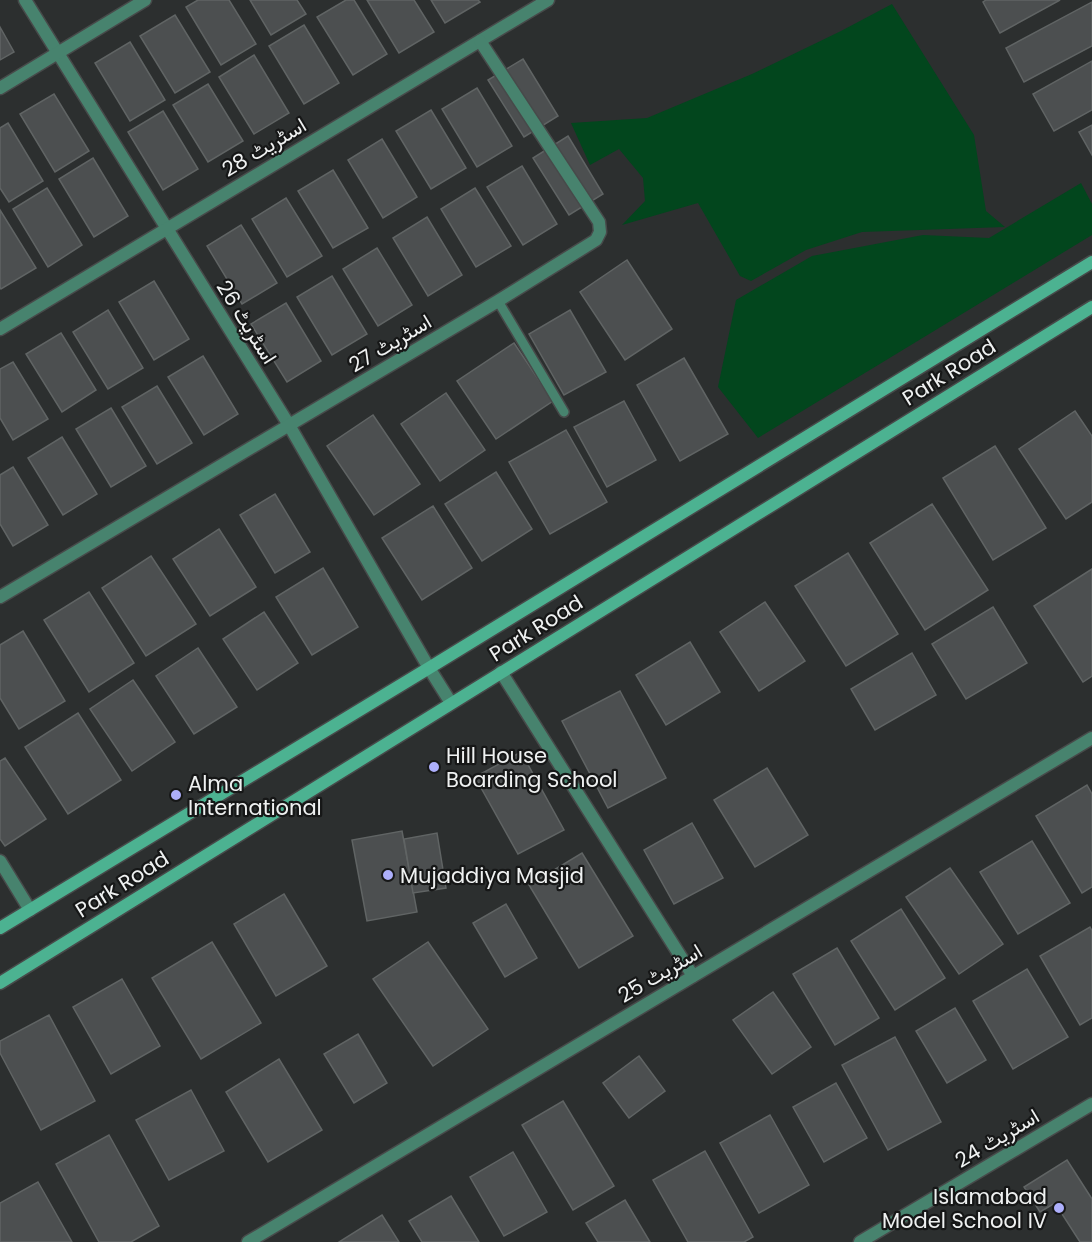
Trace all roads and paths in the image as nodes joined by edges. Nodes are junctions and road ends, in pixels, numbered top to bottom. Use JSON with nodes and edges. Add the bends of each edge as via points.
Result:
{"nodes":[{"id":1,"x":25,"y":0,"type":"edge"},
{"id":2,"x":145,"y":0,"type":"edge"},
{"id":3,"x":548,"y":0,"type":"edge"},
{"id":4,"x":480,"y":41,"type":"junction"},
{"id":5,"x":57,"y":53,"type":"junction"},
{"id":6,"x":0,"y":88,"type":"edge"},
{"id":7,"x":166,"y":229,"type":"junction"},
{"id":8,"x":1092,"y":262,"type":"edge"},
{"id":9,"x":498,"y":301,"type":"junction"},
{"id":10,"x":1092,"y":307,"type":"edge"},
{"id":11,"x":0,"y":329,"type":"edge"},
{"id":12,"x":564,"y":412,"type":"dead end"},
{"id":13,"x":289,"y":425,"type":"junction"},
{"id":14,"x":0,"y":597,"type":"edge"},
{"id":15,"x":429,"y":669,"type":"junction"},
{"id":16,"x":501,"y":672,"type":"junction"},
{"id":17,"x":451,"y":703,"type":"junction"},
{"id":18,"x":1092,"y":738,"type":"edge"},
{"id":19,"x":0,"y":861,"type":"edge"},
{"id":20,"x":30,"y":910,"type":"junction"},
{"id":21,"x":0,"y":928,"type":"edge"},
{"id":22,"x":693,"y":976,"type":"junction"},
{"id":23,"x":0,"y":983,"type":"edge"},
{"id":24,"x":1092,"y":1104,"type":"edge"},
{"id":25,"x":248,"y":1242,"type":"edge"},
{"id":26,"x":860,"y":1242,"type":"edge"}],
"edges":[{"from":1,"to":5,"type":"street","name":"اسٹریٹ 26"},
{"from":2,"to":5,"type":"street"},
{"from":3,"to":4,"type":"street","name":"اسٹریٹ 28"},
{"from":4,"to":7,"type":"street","name":"اسٹریٹ 28"},
{"from":4,"to":9,"type":"street","name":"اسٹریٹ 27","via":[[599,222],[600,232],[596,240]]},
{"from":5,"to":6,"type":"street"},
{"from":5,"to":7,"type":"street","name":"اسٹریٹ 26"},
{"from":7,"to":11,"type":"street","name":"اسٹریٹ 28"},
{"from":7,"to":13,"type":"street","name":"اسٹریٹ 26"},
{"from":8,"to":15,"type":"street","name":"Park Road"},
{"from":9,"to":12,"type":"lane"},
{"from":9,"to":13,"type":"street","name":"اسٹریٹ 27"},
{"from":10,"to":16,"type":"street","name":"Park Road"},
{"from":13,"to":14,"type":"street","name":"اسٹریٹ 27"},
{"from":13,"to":15,"type":"street","name":"اسٹریٹ 26"},
{"from":15,"to":17,"type":"street","name":"اسٹریٹ 26"},
{"from":15,"to":20,"type":"street","name":"Park Road"},
{"from":16,"to":17,"type":"street","name":"Park Road"},
{"from":16,"to":22,"type":"street"},
{"from":17,"to":23,"type":"street","name":"Park Road"},
{"from":18,"to":22,"type":"street","name":"اسٹریٹ 25"},
{"from":19,"to":20,"type":"street"},
{"from":20,"to":21,"type":"street","name":"Park Road"},
{"from":22,"to":25,"type":"street","name":"اسٹریٹ 25"},
{"from":24,"to":26,"type":"street","name":"اسٹریٹ 24"}]}
